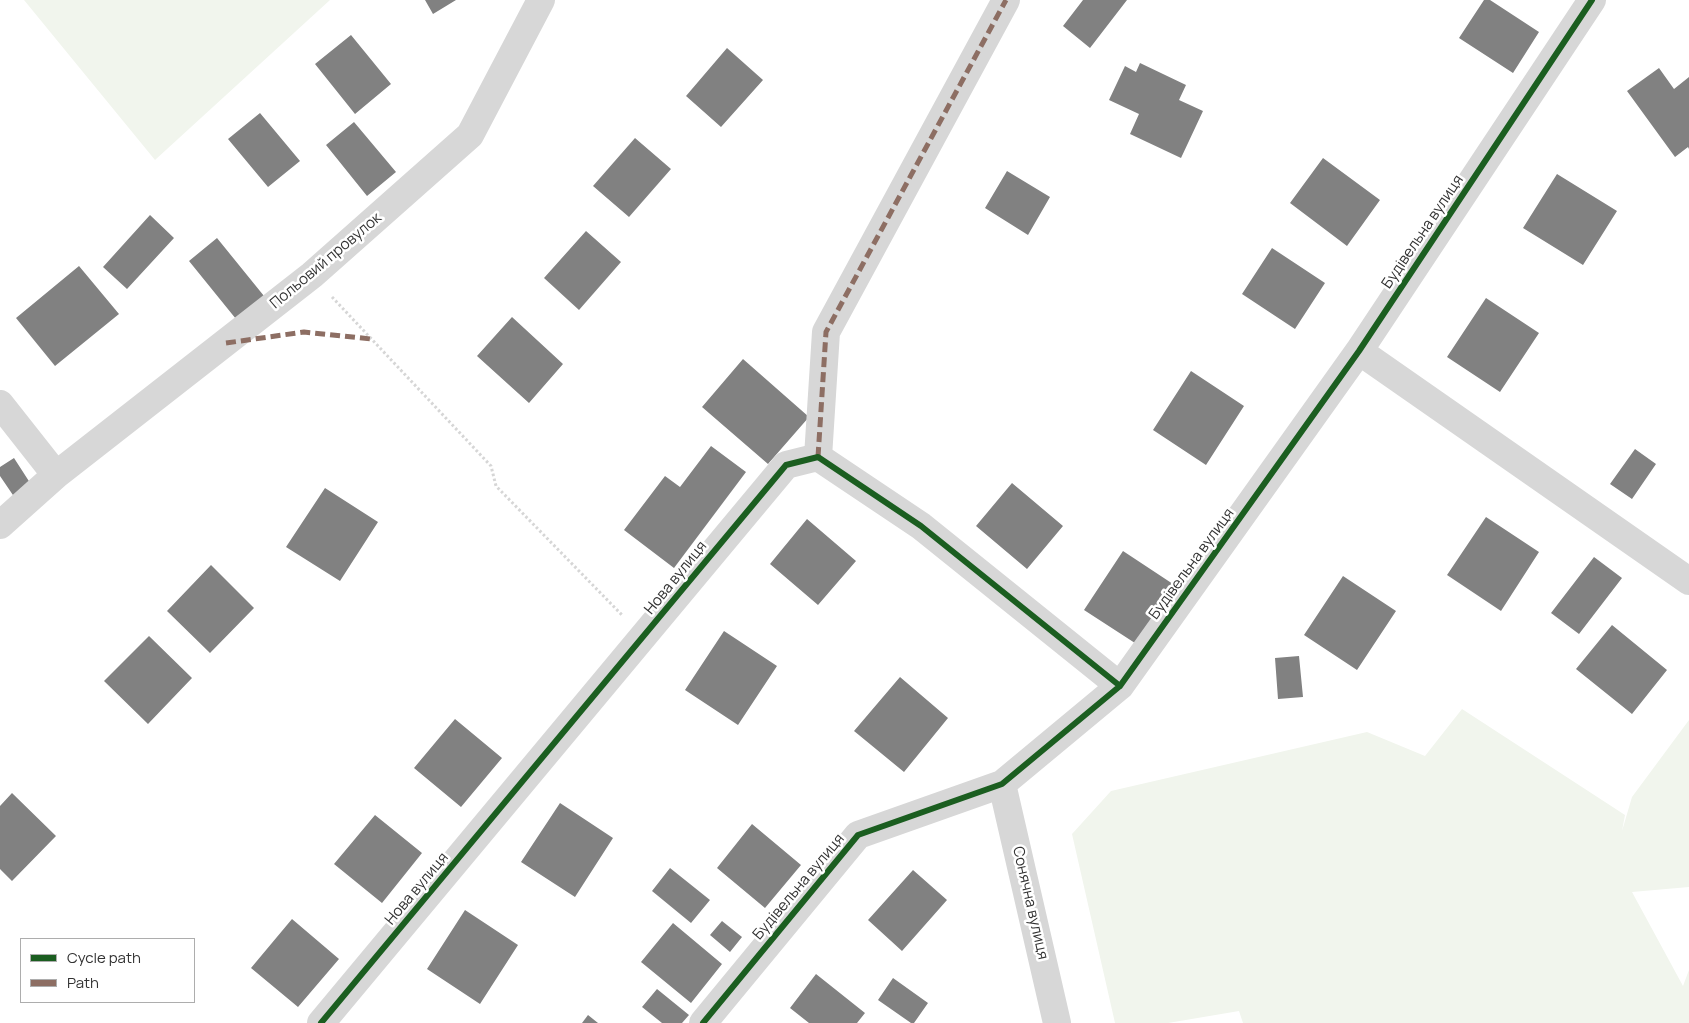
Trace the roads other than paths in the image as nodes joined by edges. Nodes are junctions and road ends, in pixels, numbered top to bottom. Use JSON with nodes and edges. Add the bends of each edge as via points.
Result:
{"nodes":[{"id":1,"x":541,"y":0,"type":"edge"},
{"id":2,"x":1006,"y":0,"type":"edge"},
{"id":3,"x":1592,"y":0,"type":"edge"},
{"id":4,"x":1359,"y":352,"type":"junction"},
{"id":5,"x":0,"y":404,"type":"edge"},
{"id":6,"x":818,"y":457,"type":"junction"},
{"id":7,"x":56,"y":475,"type":"junction"},
{"id":8,"x":0,"y":525,"type":"edge"},
{"id":9,"x":1689,"y":582,"type":"edge"},
{"id":10,"x":1120,"y":686,"type":"junction"},
{"id":11,"x":1002,"y":784,"type":"junction"},
{"id":12,"x":322,"y":1023,"type":"edge"},
{"id":13,"x":702,"y":1023,"type":"edge"},
{"id":14,"x":1057,"y":1023,"type":"edge"}],
"edges":[{"from":1,"to":7,"type":"street","name":"Польовий провулок","via":[[470,134],[312,275]]},
{"from":2,"to":6,"type":"street","via":[[826,332]]},
{"from":3,"to":4,"type":"street","name":"Будівельна вулиця"},
{"from":4,"to":9,"type":"street"},
{"from":4,"to":10,"type":"street","name":"Будівельна вулиця"},
{"from":5,"to":7,"type":"street"},
{"from":6,"to":10,"type":"street","via":[[921,526]]},
{"from":6,"to":12,"type":"street","name":"Нова вулиця","via":[[786,464]]},
{"from":7,"to":8,"type":"street","name":"Польовий провулок"},
{"from":10,"to":11,"type":"street","name":"Будівельна вулиця"},
{"from":11,"to":13,"type":"street","name":"Будівельна вулиця","via":[[858,835]]},
{"from":11,"to":14,"type":"street","name":"Сонячна вулиця"}]}
